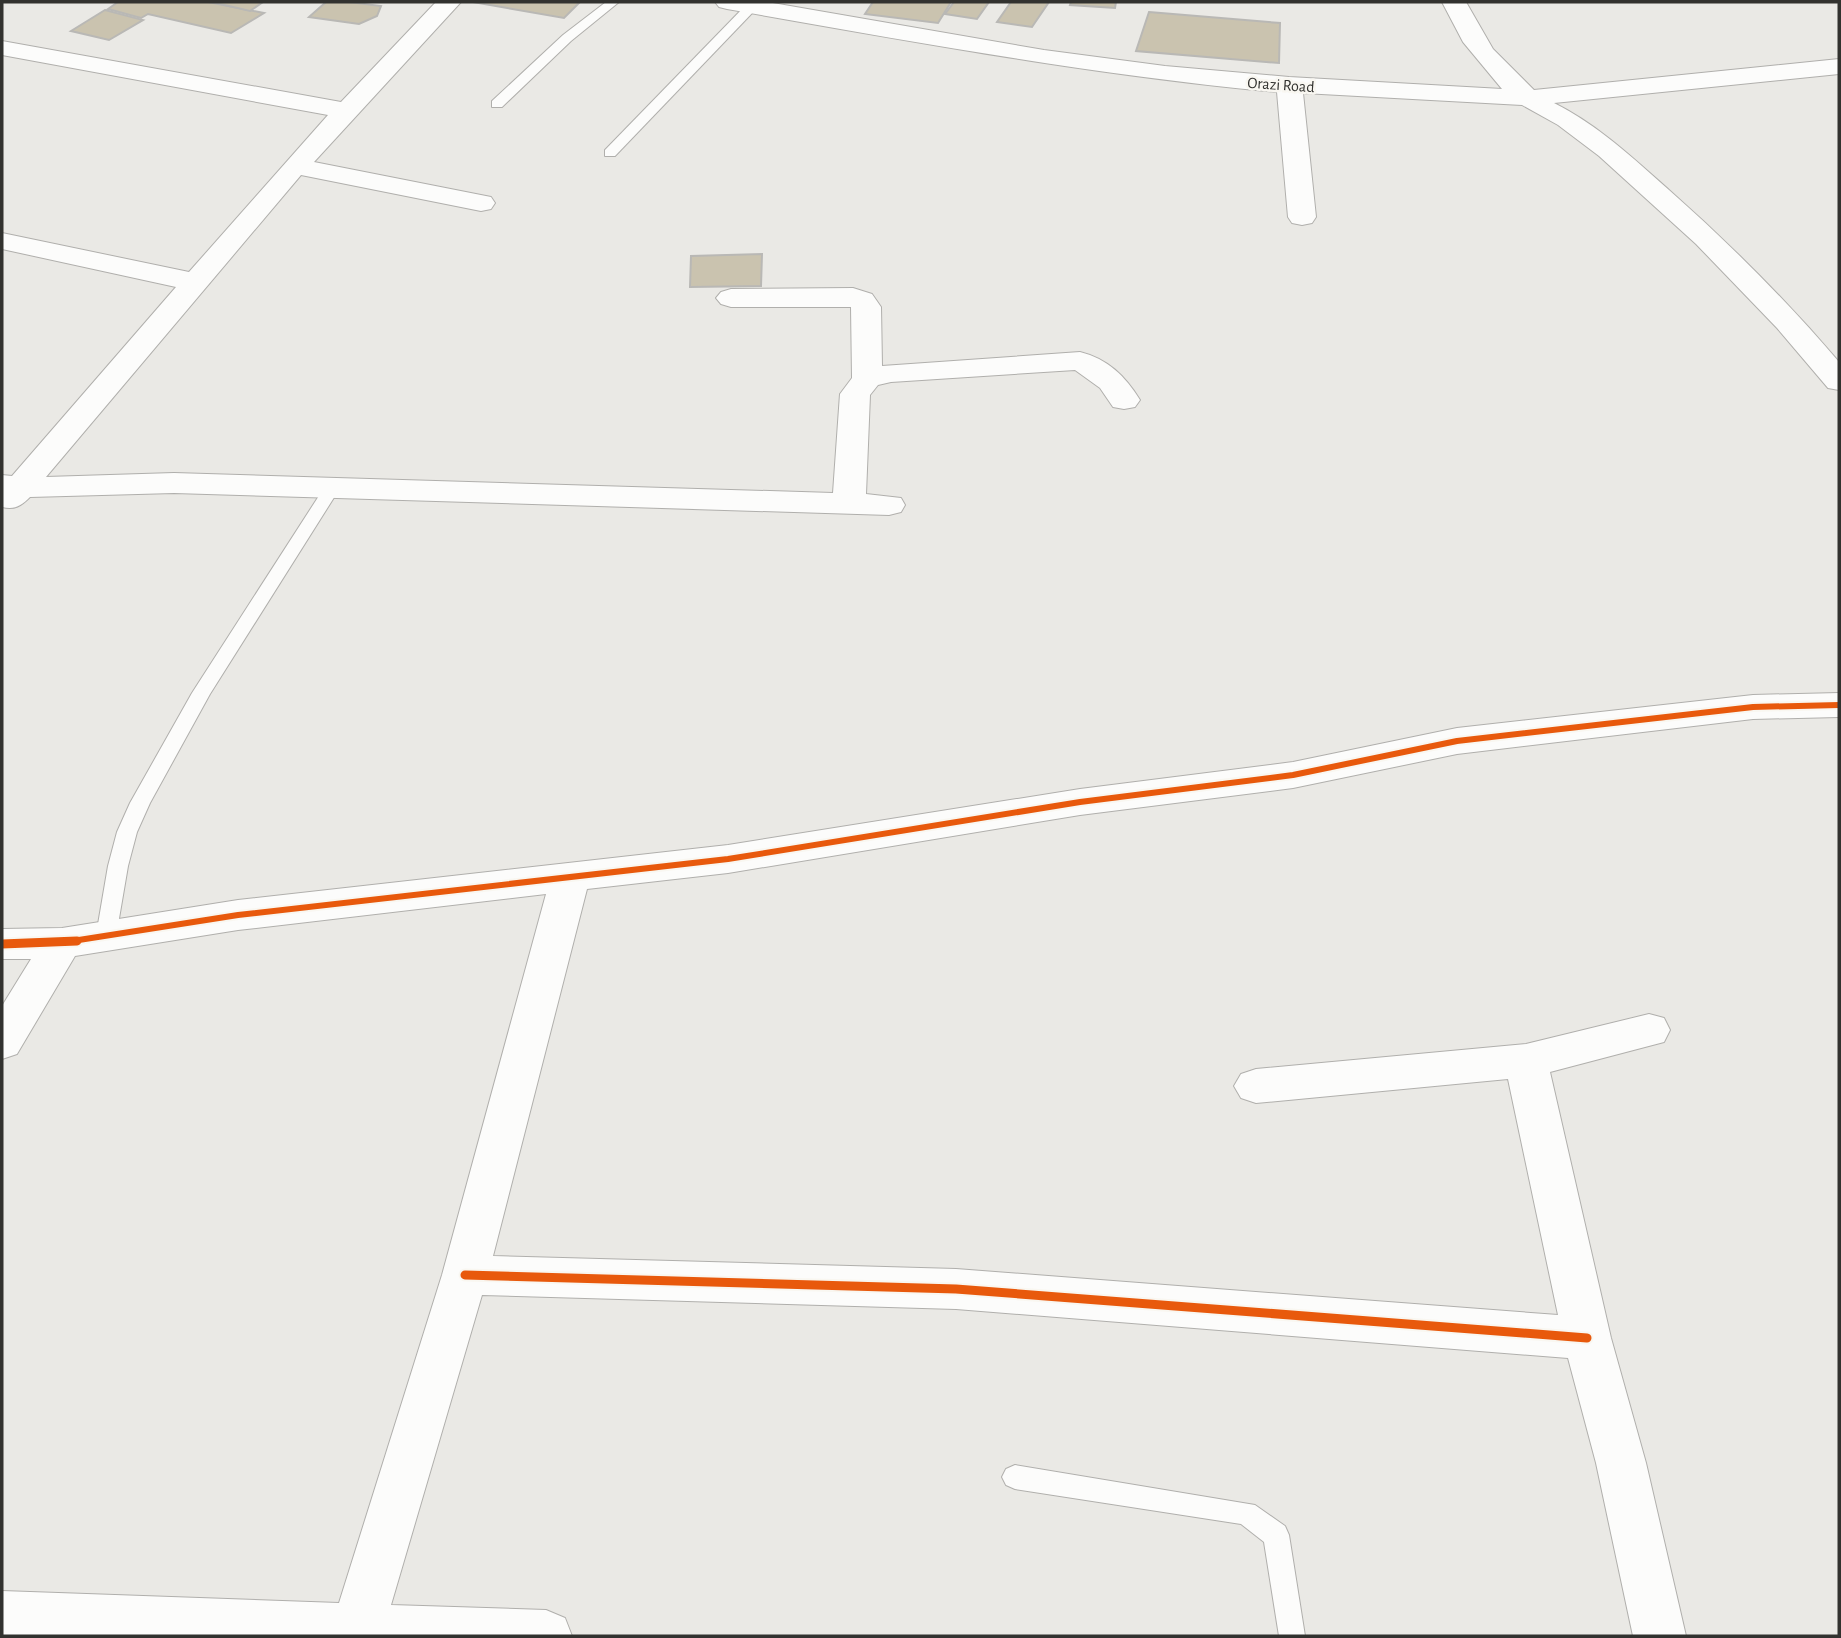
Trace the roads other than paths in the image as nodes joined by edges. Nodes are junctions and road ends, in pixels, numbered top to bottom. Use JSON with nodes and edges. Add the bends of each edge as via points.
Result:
{"nodes":[{"id":1,"x":449,"y":2,"type":"edge"},
{"id":2,"x":613,"y":2,"type":"edge"},
{"id":3,"x":1454,"y":2,"type":"edge"},
{"id":4,"x":740,"y":4,"type":"edge"},
{"id":5,"x":2,"y":48,"type":"edge"},
{"id":6,"x":1839,"y":66,"type":"edge"},
{"id":7,"x":1289,"y":85,"type":"junction"},
{"id":8,"x":1528,"y":98,"type":"junction"},
{"id":9,"x":496,"y":104,"type":"dead end"},
{"id":10,"x":347,"y":111,"type":"junction"},
{"id":11,"x":610,"y":153,"type":"dead end"},
{"id":12,"x":295,"y":166,"type":"junction"},
{"id":13,"x":481,"y":203,"type":"dead end"},
{"id":14,"x":1303,"y":217,"type":"dead end"},
{"id":15,"x":2,"y":241,"type":"edge"},
{"id":16,"x":195,"y":282,"type":"junction"},
{"id":17,"x":731,"y":298,"type":"dead end"},
{"id":18,"x":867,"y":379,"type":"junction"},
{"id":19,"x":1839,"y":381,"type":"edge"},
{"id":20,"x":1124,"y":400,"type":"dead end"},
{"id":21,"x":332,"y":488,"type":"junction"},
{"id":22,"x":8,"y":494,"type":"edge"},
{"id":23,"x":849,"y":504,"type":"junction"},
{"id":24,"x":889,"y":505,"type":"dead end"},
{"id":25,"x":1839,"y":705,"type":"edge"},
{"id":26,"x":570,"y":878,"type":"junction"},
{"id":27,"x":107,"y":936,"type":"junction"},
{"id":28,"x":62,"y":943,"type":"junction"},
{"id":29,"x":2,"y":944,"type":"edge"},
{"id":30,"x":1649,"y":1030,"type":"dead end"},
{"id":31,"x":2,"y":1042,"type":"edge"},
{"id":32,"x":1527,"y":1061,"type":"junction"},
{"id":33,"x":1256,"y":1086,"type":"dead end"},
{"id":34,"x":465,"y":1275,"type":"junction"},
{"id":35,"x":1587,"y":1338,"type":"junction"},
{"id":36,"x":1015,"y":1477,"type":"dead end"},
{"id":37,"x":2,"y":1617,"type":"edge"},
{"id":38,"x":357,"y":1630,"type":"junction"},
{"id":39,"x":546,"y":1636,"type":"edge"},
{"id":40,"x":1292,"y":1636,"type":"edge"},
{"id":41,"x":1660,"y":1636,"type":"edge"}],
"edges":[{"from":1,"to":10,"type":"street"},
{"from":2,"to":9,"type":"lane"},
{"from":3,"to":8,"type":"street","via":[[1468,34],[1492,66]]},
{"from":4,"to":7,"type":"street","name":"Orazi Road","via":[[1044,57]]},
{"from":4,"to":11,"type":"lane"},
{"from":5,"to":10,"type":"street"},
{"from":6,"to":8,"type":"street","name":"Orazi Road"},
{"from":7,"to":8,"type":"street","name":"Orazi Road"},
{"from":7,"to":14,"type":"street"},
{"from":8,"to":19,"type":"street","via":[[1585,132],[1716,246]]},
{"from":10,"to":12,"type":"street"},
{"from":12,"to":13,"type":"street"},
{"from":12,"to":16,"type":"street"},
{"from":15,"to":16,"type":"street"},
{"from":16,"to":22,"type":"street"},
{"from":17,"to":18,"type":"street","via":[[862,300],[866,307]]},
{"from":18,"to":20,"type":"street","via":[[891,373],[1080,361],[1115,383]]},
{"from":18,"to":23,"type":"street","via":[[855,394]]},
{"from":21,"to":22,"type":"street","via":[[174,483]]},
{"from":21,"to":23,"type":"street"},
{"from":21,"to":27,"type":"lane","via":[[201,693],[140,803],[118,866]]},
{"from":23,"to":24,"type":"street"},
{"from":25,"to":26,"type":"street","via":[[1754,706],[1457,741],[1293,775]]},
{"from":26,"to":27,"type":"street","via":[[238,915]]},
{"from":26,"to":34,"type":"street"},
{"from":27,"to":28,"type":"street"},
{"from":28,"to":29,"type":"street"},
{"from":28,"to":31,"type":"street"},
{"from":30,"to":32,"type":"street"},
{"from":32,"to":33,"type":"street"},
{"from":32,"to":35,"type":"street"},
{"from":34,"to":35,"type":"street","via":[[953,1289]]},
{"from":34,"to":38,"type":"street"},
{"from":35,"to":41,"type":"street"},
{"from":36,"to":40,"type":"lane","via":[[1246,1513],[1276,1535]]},
{"from":37,"to":38,"type":"street"},
{"from":38,"to":39,"type":"street"}]}
